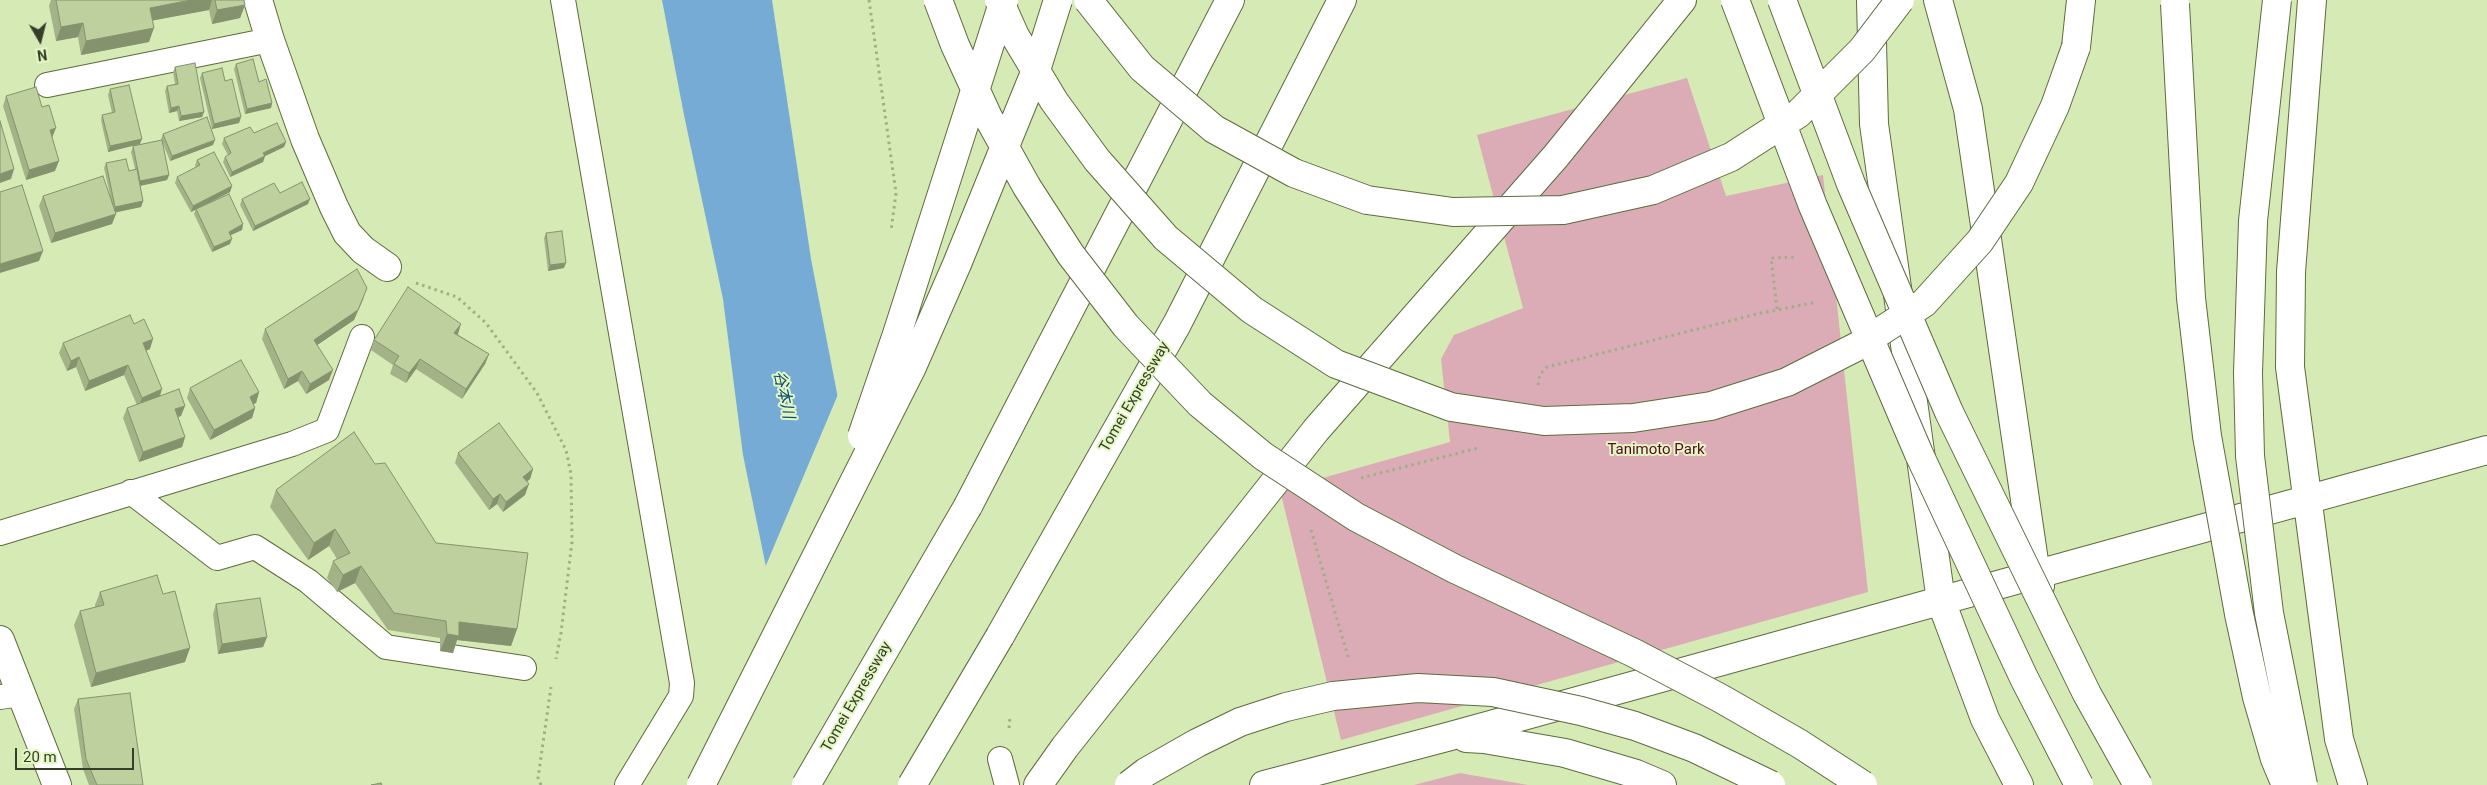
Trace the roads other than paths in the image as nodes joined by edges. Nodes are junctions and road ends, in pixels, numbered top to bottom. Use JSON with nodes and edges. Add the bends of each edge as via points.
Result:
{"nodes":[{"id":1,"x":258,"y":0,"type":"edge"},
{"id":2,"x":563,"y":0,"type":"edge"},
{"id":3,"x":938,"y":0,"type":"edge"},
{"id":4,"x":999,"y":0,"type":"edge"},
{"id":5,"x":1004,"y":0,"type":"edge"},
{"id":6,"x":1058,"y":0,"type":"edge"},
{"id":7,"x":1088,"y":0,"type":"edge"},
{"id":8,"x":1230,"y":0,"type":"edge"},
{"id":9,"x":1342,"y":0,"type":"edge"},
{"id":10,"x":1682,"y":0,"type":"edge"},
{"id":11,"x":1735,"y":0,"type":"edge"},
{"id":12,"x":1782,"y":0,"type":"edge"},
{"id":13,"x":1871,"y":0,"type":"edge"},
{"id":14,"x":1900,"y":0,"type":"edge"},
{"id":15,"x":1938,"y":0,"type":"edge"},
{"id":16,"x":2081,"y":0,"type":"edge"},
{"id":17,"x":2174,"y":0,"type":"edge"},
{"id":18,"x":2277,"y":0,"type":"edge"},
{"id":19,"x":2312,"y":0,"type":"edge"},
{"id":20,"x":270,"y":40,"type":"junction"},
{"id":21,"x":47,"y":85,"type":"dead end"},
{"id":22,"x":387,"y":268,"type":"road end"},
{"id":23,"x":362,"y":337,"type":"dead end"},
{"id":24,"x":2487,"y":450,"type":"edge"},
{"id":25,"x":131,"y":492,"type":"junction"},
{"id":26,"x":2307,"y":500,"type":"junction"},
{"id":27,"x":837,"y":514,"type":"junction"},
{"id":28,"x":0,"y":533,"type":"edge"},
{"id":29,"x":2036,"y":575,"type":"junction"},
{"id":30,"x":1941,"y":601,"type":"junction"},
{"id":31,"x":0,"y":640,"type":"edge"},
{"id":32,"x":524,"y":668,"type":"dead end"},
{"id":33,"x":10,"y":695,"type":"edge"},
{"id":34,"x":1448,"y":737,"type":"junction"},
{"id":35,"x":1000,"y":759,"type":"dead end"},
{"id":36,"x":56,"y":785,"type":"edge"},
{"id":37,"x":627,"y":785,"type":"edge"},
{"id":38,"x":701,"y":785,"type":"edge"},
{"id":39,"x":806,"y":785,"type":"edge"},
{"id":40,"x":912,"y":785,"type":"edge"},
{"id":41,"x":1007,"y":785,"type":"edge"},
{"id":42,"x":1038,"y":785,"type":"edge"},
{"id":43,"x":1129,"y":785,"type":"edge"},
{"id":44,"x":1264,"y":785,"type":"edge"},
{"id":45,"x":1662,"y":785,"type":"edge"},
{"id":46,"x":1771,"y":785,"type":"edge"},
{"id":47,"x":1863,"y":785,"type":"edge"},
{"id":48,"x":2019,"y":785,"type":"edge"},
{"id":49,"x":2079,"y":785,"type":"edge"},
{"id":50,"x":2131,"y":785,"type":"edge"},
{"id":51,"x":2138,"y":785,"type":"edge"},
{"id":52,"x":2286,"y":785,"type":"edge"},
{"id":53,"x":2303,"y":785,"type":"edge"},
{"id":54,"x":2353,"y":785,"type":"edge"}],
"edges":[{"from":1,"to":20,"type":"main road"},
{"from":2,"to":37,"type":"lane","via":[[682,683],[681,696]]},
{"from":3,"to":47,"type":"main road","bridge":true,"via":[[988,117],[1027,187],[1071,255],[1126,326],[1207,410],[1263,456],[1356,517],[1720,698]]},
{"from":4,"to":16,"type":"main road","bridge":true,"via":[[1015,36],[1049,93],[1097,160],[1166,238],[1252,310],[1336,364],[1451,407],[1544,421],[1633,418],[1719,404],[1788,382],[1858,346],[1924,303],[1980,241],[2019,182],[2055,106],[2076,47]]},
{"from":5,"to":27,"type":"main road","bridge":true},
{"from":6,"to":27,"type":"main road","bridge":true,"via":[[1036,70],[958,264],[912,367]]},
{"from":7,"to":14,"type":"main road","bridge":true,"via":[[1142,68],[1214,129],[1294,172],[1366,200],[1453,212],[1563,210],[1653,190],[1731,158],[1798,114],[1862,50]]},
{"from":8,"to":39,"type":"main road","name":"Tomei Expressway","bridge":true,"via":[[968,506]]},
{"from":9,"to":40,"type":"main road","name":"Tomei Expressway","bridge":true,"via":[[1177,324]]},
{"from":10,"to":42,"type":"main road","bridge":true,"via":[[1556,156],[1316,430]]},
{"from":11,"to":49,"type":"main road","bridge":true,"via":[[1813,206],[1919,454],[2024,678]]},
{"from":12,"to":51,"type":"main road","bridge":true,"via":[[1851,184],[1949,412],[2087,694]]},
{"from":13,"to":30,"type":"main road","via":[[1874,124]]},
{"from":15,"to":29,"type":"main road","via":[[1968,109]]},
{"from":17,"to":52,"type":"main road","bridge":true,"via":[[2191,298],[2207,436],[2249,660],[2275,759]]},
{"from":18,"to":53,"type":"main road","bridge":true,"via":[[2253,221],[2248,373],[2250,456],[2269,613]]},
{"from":19,"to":26,"type":"main road","via":[[2291,272],[2290,348]]},
{"from":20,"to":21,"type":"lane"},
{"from":20,"to":22,"type":"main road","via":[[305,139],[347,233]]},
{"from":23,"to":25,"type":"lane","via":[[326,430],[292,444]]},
{"from":24,"to":26,"type":"main road"},
{"from":25,"to":28,"type":"lane"},
{"from":25,"to":32,"type":"lane","via":[[217,558],[255,547],[308,582],[386,647]]},
{"from":26,"to":29,"type":"main road"},
{"from":26,"to":54,"type":"main road","via":[[2339,739]]},
{"from":27,"to":38,"type":"main road","bridge":true},
{"from":29,"to":30,"type":"main road"},
{"from":29,"to":50,"type":"main road","via":[[2078,689]]},
{"from":30,"to":34,"type":"main road"},
{"from":30,"to":48,"type":"main road","via":[[1985,719]]},
{"from":31,"to":33,"type":"main road"},
{"from":33,"to":36,"type":"main road"},
{"from":34,"to":44,"type":"main road"},
{"from":34,"to":45,"type":"main road","via":[[1484,739],[1564,753]]},
{"from":35,"to":41,"type":"lane"},
{"from":43,"to":46,"type":"main road","bridge":true,"via":[[1146,772],[1240,722],[1333,696],[1418,688],[1492,692],[1581,711],[1635,726],[1694,748]]}]}
